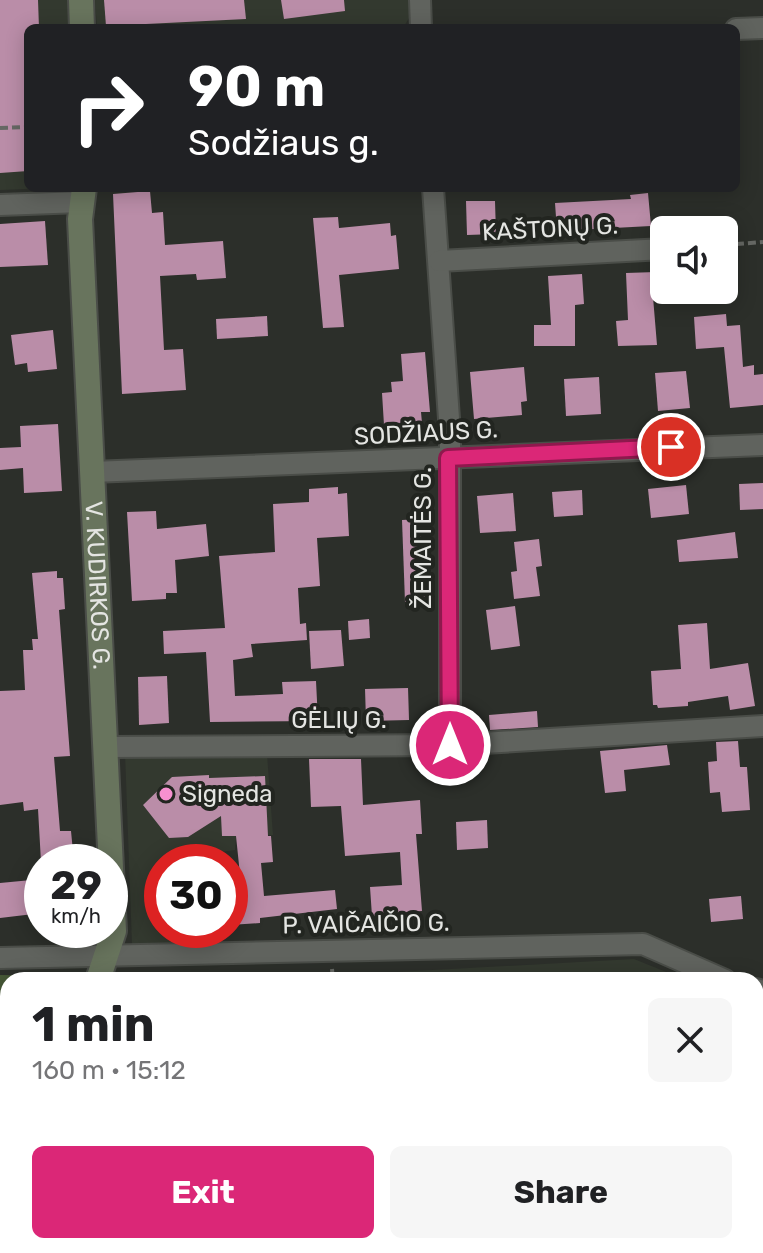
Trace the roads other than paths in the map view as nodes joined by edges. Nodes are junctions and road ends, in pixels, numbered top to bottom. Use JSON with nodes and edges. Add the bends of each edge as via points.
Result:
{"nodes":[{"id":1,"x":81,"y":0,"type":"edge"},
{"id":2,"x":420,"y":0,"type":"edge"},
{"id":3,"x":82,"y":24,"type":"edge"},
{"id":4,"x":421,"y":24,"type":"edge"},
{"id":5,"x":763,"y":28,"type":"edge"},
{"id":6,"x":740,"y":29,"type":"edge"},
{"id":7,"x":433,"y":192,"type":"edge"},
{"id":8,"x":82,"y":195,"type":"edge"},
{"id":9,"x":0,"y":205,"type":"edge"},
{"id":10,"x":650,"y":250,"type":"edge"},
{"id":11,"x":439,"y":261,"type":"junction"},
{"id":12,"x":763,"y":445,"type":"edge"},
{"id":13,"x":448,"y":458,"type":"junction"},
{"id":14,"x":92,"y":472,"type":"junction"},
{"id":15,"x":763,"y":726,"type":"edge"},
{"id":16,"x":450,"y":745,"type":"junction"},
{"id":17,"x":106,"y":747,"type":"junction"},
{"id":18,"x":106,"y":956,"type":"junction"},
{"id":19,"x":0,"y":958,"type":"edge"},
{"id":20,"x":101,"y":972,"type":"edge"},
{"id":21,"x":707,"y":972,"type":"edge"}],
"edges":[{"from":1,"to":3,"type":"main road"},
{"from":2,"to":4,"type":"street"},
{"from":5,"to":6,"type":"street"},
{"from":7,"to":11,"type":"street","name":"ŽEMAITĖS G."},
{"from":8,"to":9,"type":"street"},
{"from":8,"to":14,"type":"main road","name":"V. KUDIRKOS G."},
{"from":10,"to":11,"type":"street","name":"KAŠTONŲ G."},
{"from":11,"to":13,"type":"street","name":"ŽEMAITĖS G."},
{"from":12,"to":13,"type":"street","name":"SODŽIAUS G."},
{"from":13,"to":14,"type":"street","name":"SODŽIAUS G."},
{"from":13,"to":16,"type":"street","name":"ŽEMAITĖS G."},
{"from":14,"to":17,"type":"main road","name":"V. KUDIRKOS G."},
{"from":15,"to":16,"type":"street","name":"GĖLIŲ G."},
{"from":16,"to":17,"type":"street","name":"GĖLIŲ G."},
{"from":17,"to":18,"type":"main road","name":"V. KUDIRKOS G.","via":[[114,931]]},
{"from":18,"to":19,"type":"street","name":"P. VAIČAIČIO G."},
{"from":18,"to":20,"type":"main road","name":"V. KUDIRKOS G."},
{"from":18,"to":21,"type":"street","name":"P. VAIČAIČIO G.","via":[[643,944]]}]}
